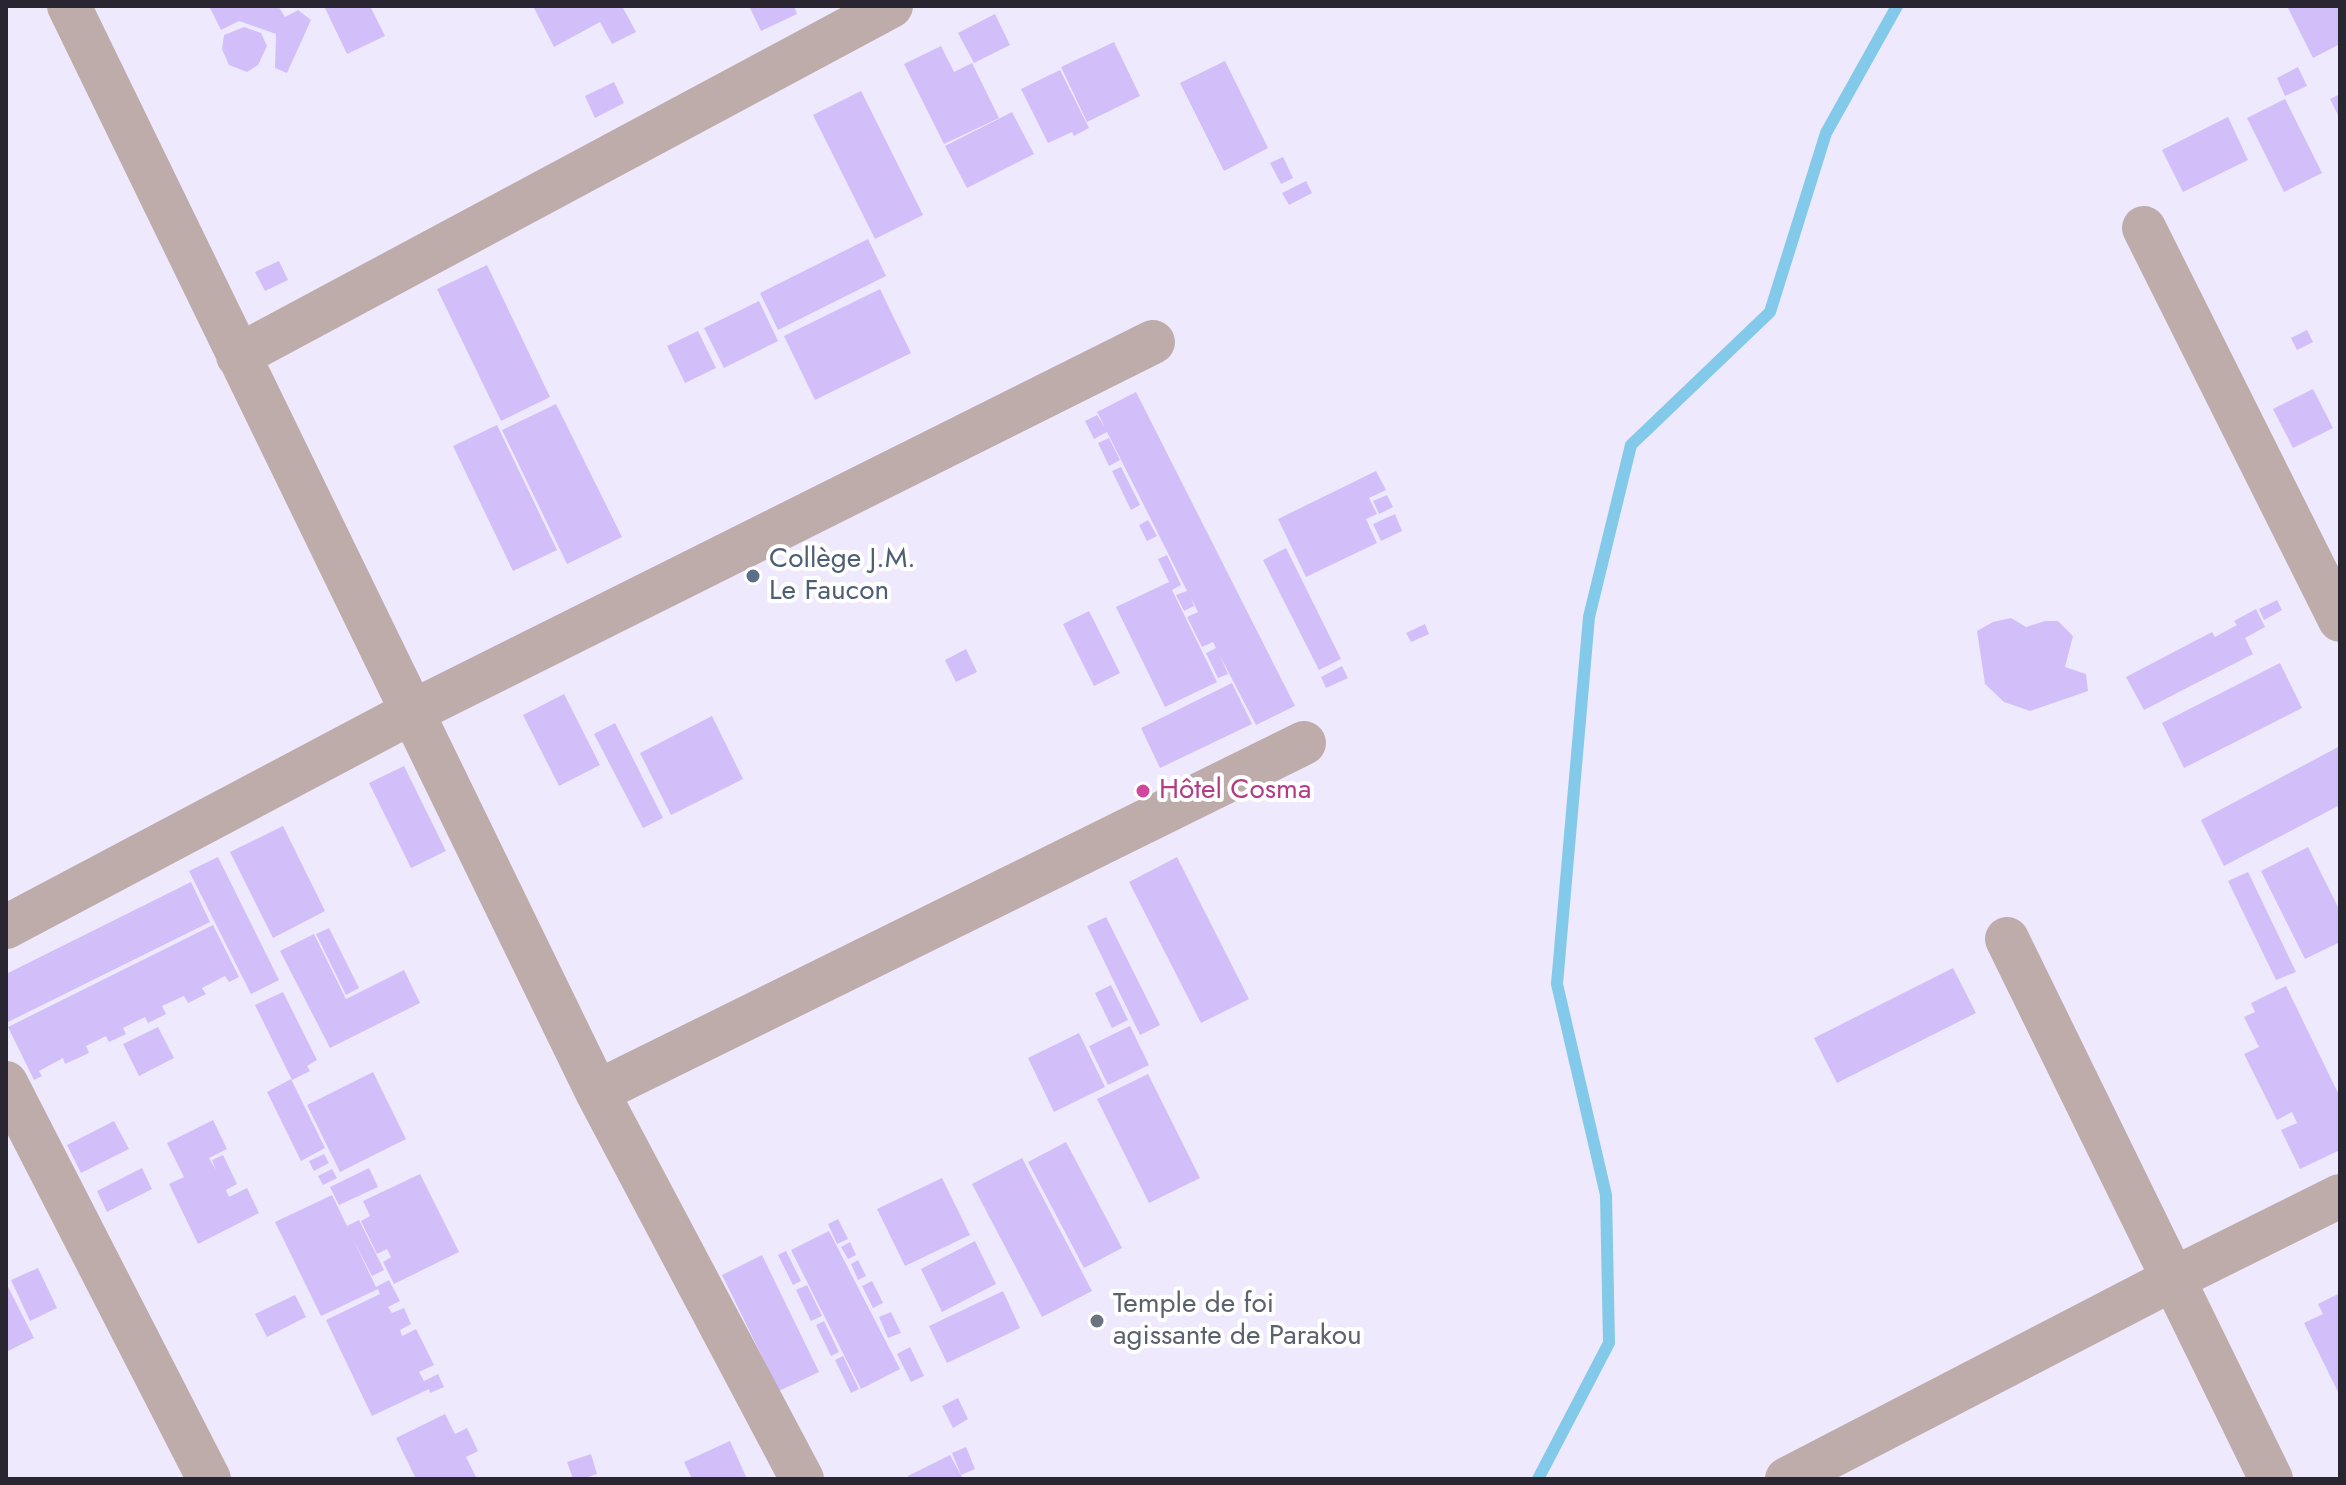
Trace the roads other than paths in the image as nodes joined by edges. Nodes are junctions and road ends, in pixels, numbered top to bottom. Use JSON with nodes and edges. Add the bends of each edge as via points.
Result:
{"nodes":[{"id":1,"x":69,"y":6,"type":"edge"},
{"id":2,"x":891,"y":6,"type":"edge"},
{"id":3,"x":2144,"y":228,"type":"dead end"},
{"id":4,"x":1153,"y":342,"type":"dead end"},
{"id":5,"x":238,"y":356,"type":"junction"},
{"id":6,"x":2340,"y":620,"type":"edge"},
{"id":7,"x":412,"y":712,"type":"junction"},
{"id":8,"x":1304,"y":743,"type":"dead end"},
{"id":9,"x":6,"y":927,"type":"edge"},
{"id":10,"x":2007,"y":939,"type":"dead end"},
{"id":11,"x":6,"y":1083,"type":"edge"},
{"id":12,"x":597,"y":1092,"type":"junction"},
{"id":13,"x":2340,"y":1196,"type":"edge"},
{"id":14,"x":2173,"y":1279,"type":"junction"},
{"id":15,"x":209,"y":1479,"type":"edge"},
{"id":16,"x":802,"y":1479,"type":"edge"},
{"id":17,"x":1787,"y":1479,"type":"edge"},
{"id":18,"x":2271,"y":1479,"type":"edge"}],
"edges":[{"from":1,"to":5,"type":"street"},
{"from":2,"to":5,"type":"street"},
{"from":3,"to":6,"type":"street"},
{"from":4,"to":7,"type":"street"},
{"from":5,"to":7,"type":"street"},
{"from":7,"to":9,"type":"street"},
{"from":7,"to":12,"type":"street"},
{"from":8,"to":12,"type":"street"},
{"from":10,"to":14,"type":"street"},
{"from":11,"to":15,"type":"street"},
{"from":12,"to":16,"type":"street"},
{"from":13,"to":14,"type":"street"},
{"from":14,"to":17,"type":"street"},
{"from":14,"to":18,"type":"street"}]}
